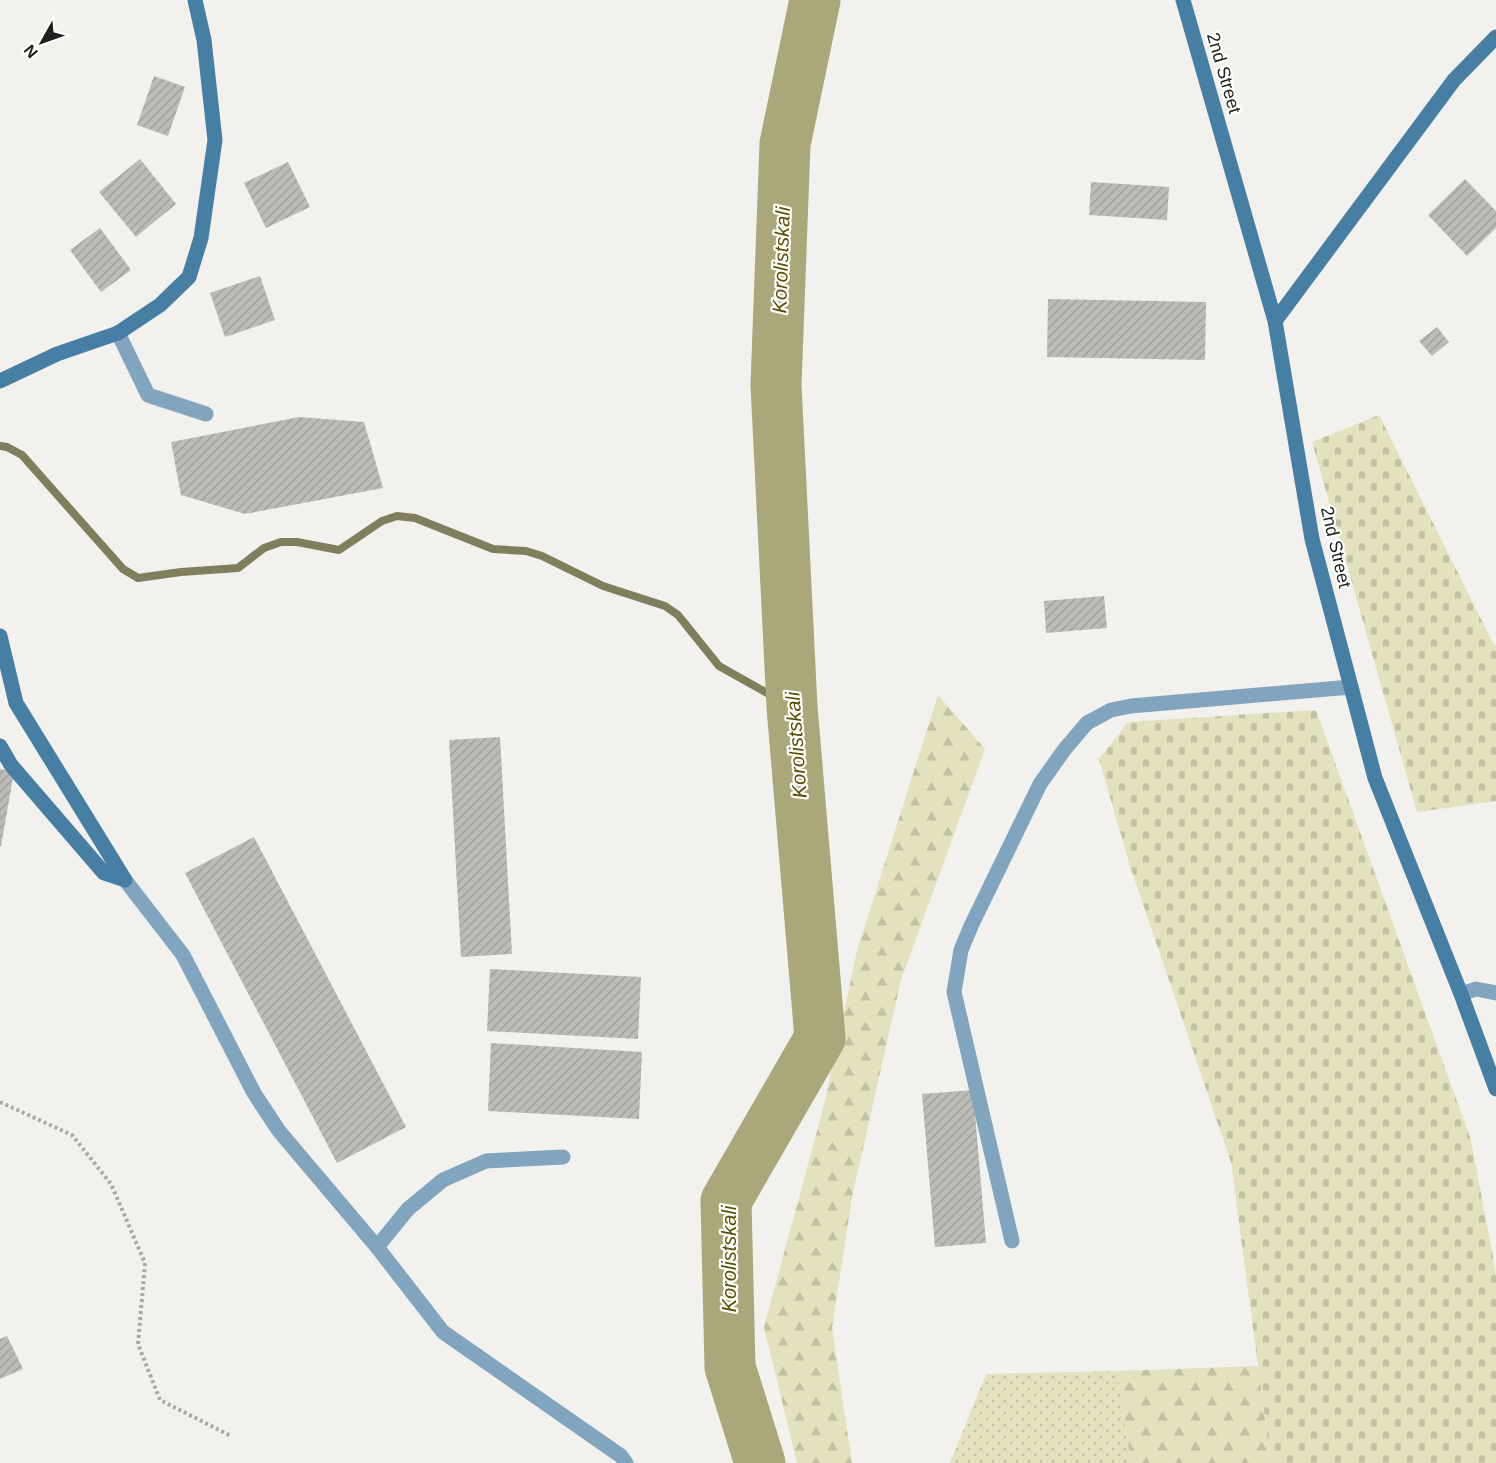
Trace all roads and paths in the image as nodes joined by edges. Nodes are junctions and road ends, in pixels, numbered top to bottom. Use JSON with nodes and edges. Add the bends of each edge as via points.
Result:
{"nodes":[{"id":1,"x":195,"y":0,"type":"edge"},
{"id":2,"x":1183,"y":0,"type":"edge"},
{"id":3,"x":1496,"y":37,"type":"edge"},
{"id":4,"x":1275,"y":321,"type":"junction"},
{"id":5,"x":118,"y":333,"type":"junction"},
{"id":6,"x":0,"y":381,"type":"edge"},
{"id":7,"x":206,"y":414,"type":"dead end"},
{"id":8,"x":0,"y":636,"type":"edge"},
{"id":9,"x":1351,"y":687,"type":"junction"},
{"id":10,"x":0,"y":746,"type":"edge"},
{"id":11,"x":125,"y":880,"type":"junction"},
{"id":12,"x":1496,"y":993,"type":"edge"},
{"id":13,"x":1461,"y":994,"type":"junction"},
{"id":14,"x":1496,"y":1089,"type":"edge"},
{"id":15,"x":0,"y":1102,"type":"edge"},
{"id":16,"x":562,"y":1157,"type":"dead end"},
{"id":17,"x":1012,"y":1241,"type":"dead end"},
{"id":18,"x":377,"y":1247,"type":"junction"},
{"id":19,"x":231,"y":1436,"type":"dead end"},
{"id":20,"x":626,"y":1463,"type":"edge"}],
"edges":[{"from":1,"to":5,"type":"street","via":[[204,40],[215,140],[201,238],[189,277],[160,305]]},
{"from":2,"to":4,"type":"street","name":"2nd Street"},
{"from":3,"to":4,"type":"street","via":[[1454,80]]},
{"from":4,"to":9,"type":"street","name":"2nd Street","via":[[1312,539]]},
{"from":5,"to":6,"type":"street","via":[[57,354]]},
{"from":5,"to":7,"type":"street","via":[[148,395]]},
{"from":8,"to":11,"type":"street","via":[[16,703]]},
{"from":9,"to":13,"type":"street","name":"2nd Street","via":[[1375,778]]},
{"from":9,"to":17,"type":"street","via":[[1111,710],[1086,723],[1040,784],[970,926],[961,950],[954,992]]},
{"from":10,"to":11,"type":"street","via":[[11,765],[104,873]]},
{"from":11,"to":18,"type":"street","via":[[183,955],[254,1093],[279,1131]]},
{"from":12,"to":13,"type":"street","via":[[1476,989]]},
{"from":13,"to":14,"type":"street","name":"2nd Street"},
{"from":15,"to":19,"type":"path","via":[[72,1135],[111,1184],[145,1263],[138,1344],[160,1400]]},
{"from":16,"to":18,"type":"street","via":[[486,1161],[443,1180],[408,1209]]},
{"from":18,"to":20,"type":"street","via":[[443,1332]]}]}
